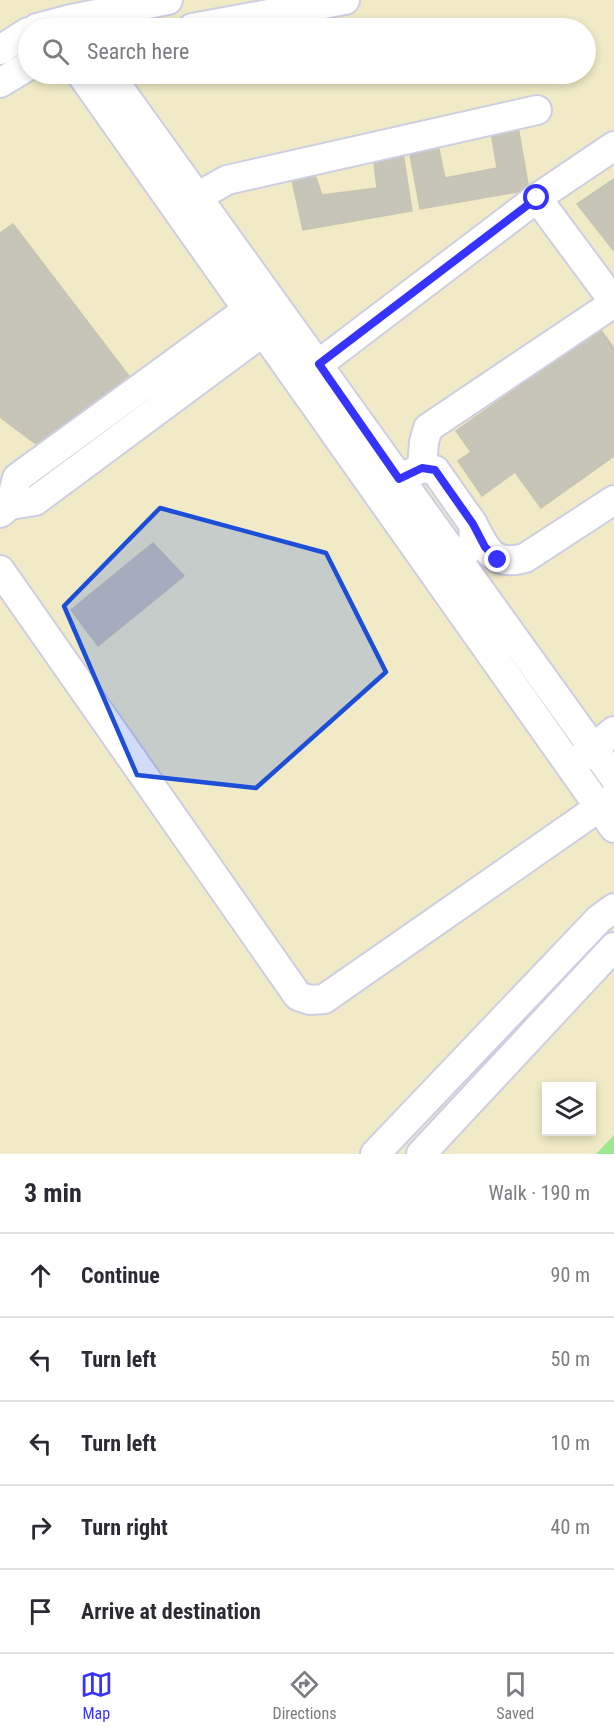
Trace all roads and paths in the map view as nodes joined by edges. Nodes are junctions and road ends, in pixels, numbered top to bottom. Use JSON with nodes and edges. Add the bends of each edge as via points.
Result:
{"nodes":[{"id":1,"x":168,"y":0,"type":"edge"},
{"id":2,"x":345,"y":0,"type":"edge"},
{"id":3,"x":91,"y":18,"type":"edge"},
{"id":4,"x":247,"y":18,"type":"edge"},
{"id":5,"x":18,"y":42,"type":"edge"},
{"id":6,"x":0,"y":50,"type":"edge"},
{"id":7,"x":18,"y":72,"type":"edge"},
{"id":8,"x":0,"y":83,"type":"edge"},
{"id":9,"x":89,"y":84,"type":"edge"},
{"id":10,"x":128,"y":87,"type":"edge"},
{"id":11,"x":537,"y":110,"type":"dead end"},
{"id":12,"x":614,"y":146,"type":"edge"},
{"id":13,"x":197,"y":196,"type":"junction"},
{"id":14,"x":537,"y":198,"type":"junction"},
{"id":15,"x":614,"y":302,"type":"edge"},
{"id":16,"x":266,"y":313,"type":"junction"},
{"id":17,"x":308,"y":373,"type":"junction"},
{"id":18,"x":400,"y":481,"type":"junction"},
{"id":19,"x":614,"y":500,"type":"edge"},
{"id":20,"x":4,"y":506,"type":"edge"},
{"id":21,"x":473,"y":524,"type":"junction"},
{"id":22,"x":445,"y":566,"type":"junction"},
{"id":23,"x":0,"y":570,"type":"edge"},
{"id":24,"x":604,"y":740,"type":"edge"},
{"id":25,"x":571,"y":768,"type":"junction"},
{"id":26,"x":614,"y":777,"type":"edge"},
{"id":27,"x":609,"y":811,"type":"edge"},
{"id":28,"x":614,"y":908,"type":"edge"},
{"id":29,"x":614,"y":947,"type":"edge"},
{"id":30,"x":375,"y":1154,"type":"edge"},
{"id":31,"x":421,"y":1154,"type":"edge"}],
"edges":[{"from":1,"to":3,"type":"street"},
{"from":2,"to":4,"type":"street"},
{"from":5,"to":6,"type":"street"},
{"from":7,"to":8,"type":"street"},
{"from":9,"to":16,"type":"street"},
{"from":10,"to":13,"type":"street"},
{"from":11,"to":13,"type":"street","via":[[227,180]]},
{"from":12,"to":14,"type":"street"},
{"from":13,"to":16,"type":"street"},
{"from":14,"to":15,"type":"street"},
{"from":14,"to":17,"type":"street"},
{"from":15,"to":18,"type":"street","via":[[428,428],[424,442]]},
{"from":16,"to":17,"type":"street"},
{"from":16,"to":20,"type":"street","via":[[35,501]]},
{"from":17,"to":18,"type":"street"},
{"from":18,"to":21,"type":"street","via":[[435,470]]},
{"from":18,"to":22,"type":"street"},
{"from":19,"to":21,"type":"street","via":[[525,558],[512,562],[498,560],[485,547]]},
{"from":21,"to":22,"type":"street","via":[[471,546]]},
{"from":22,"to":24,"type":"street"},
{"from":22,"to":25,"type":"street"},
{"from":23,"to":27,"type":"street","via":[[298,996],[324,999]]},
{"from":24,"to":25,"type":"street"},
{"from":24,"to":26,"type":"street"},
{"from":25,"to":27,"type":"street"},
{"from":28,"to":30,"type":"street","via":[[599,919]]},
{"from":29,"to":31,"type":"street"}]}
